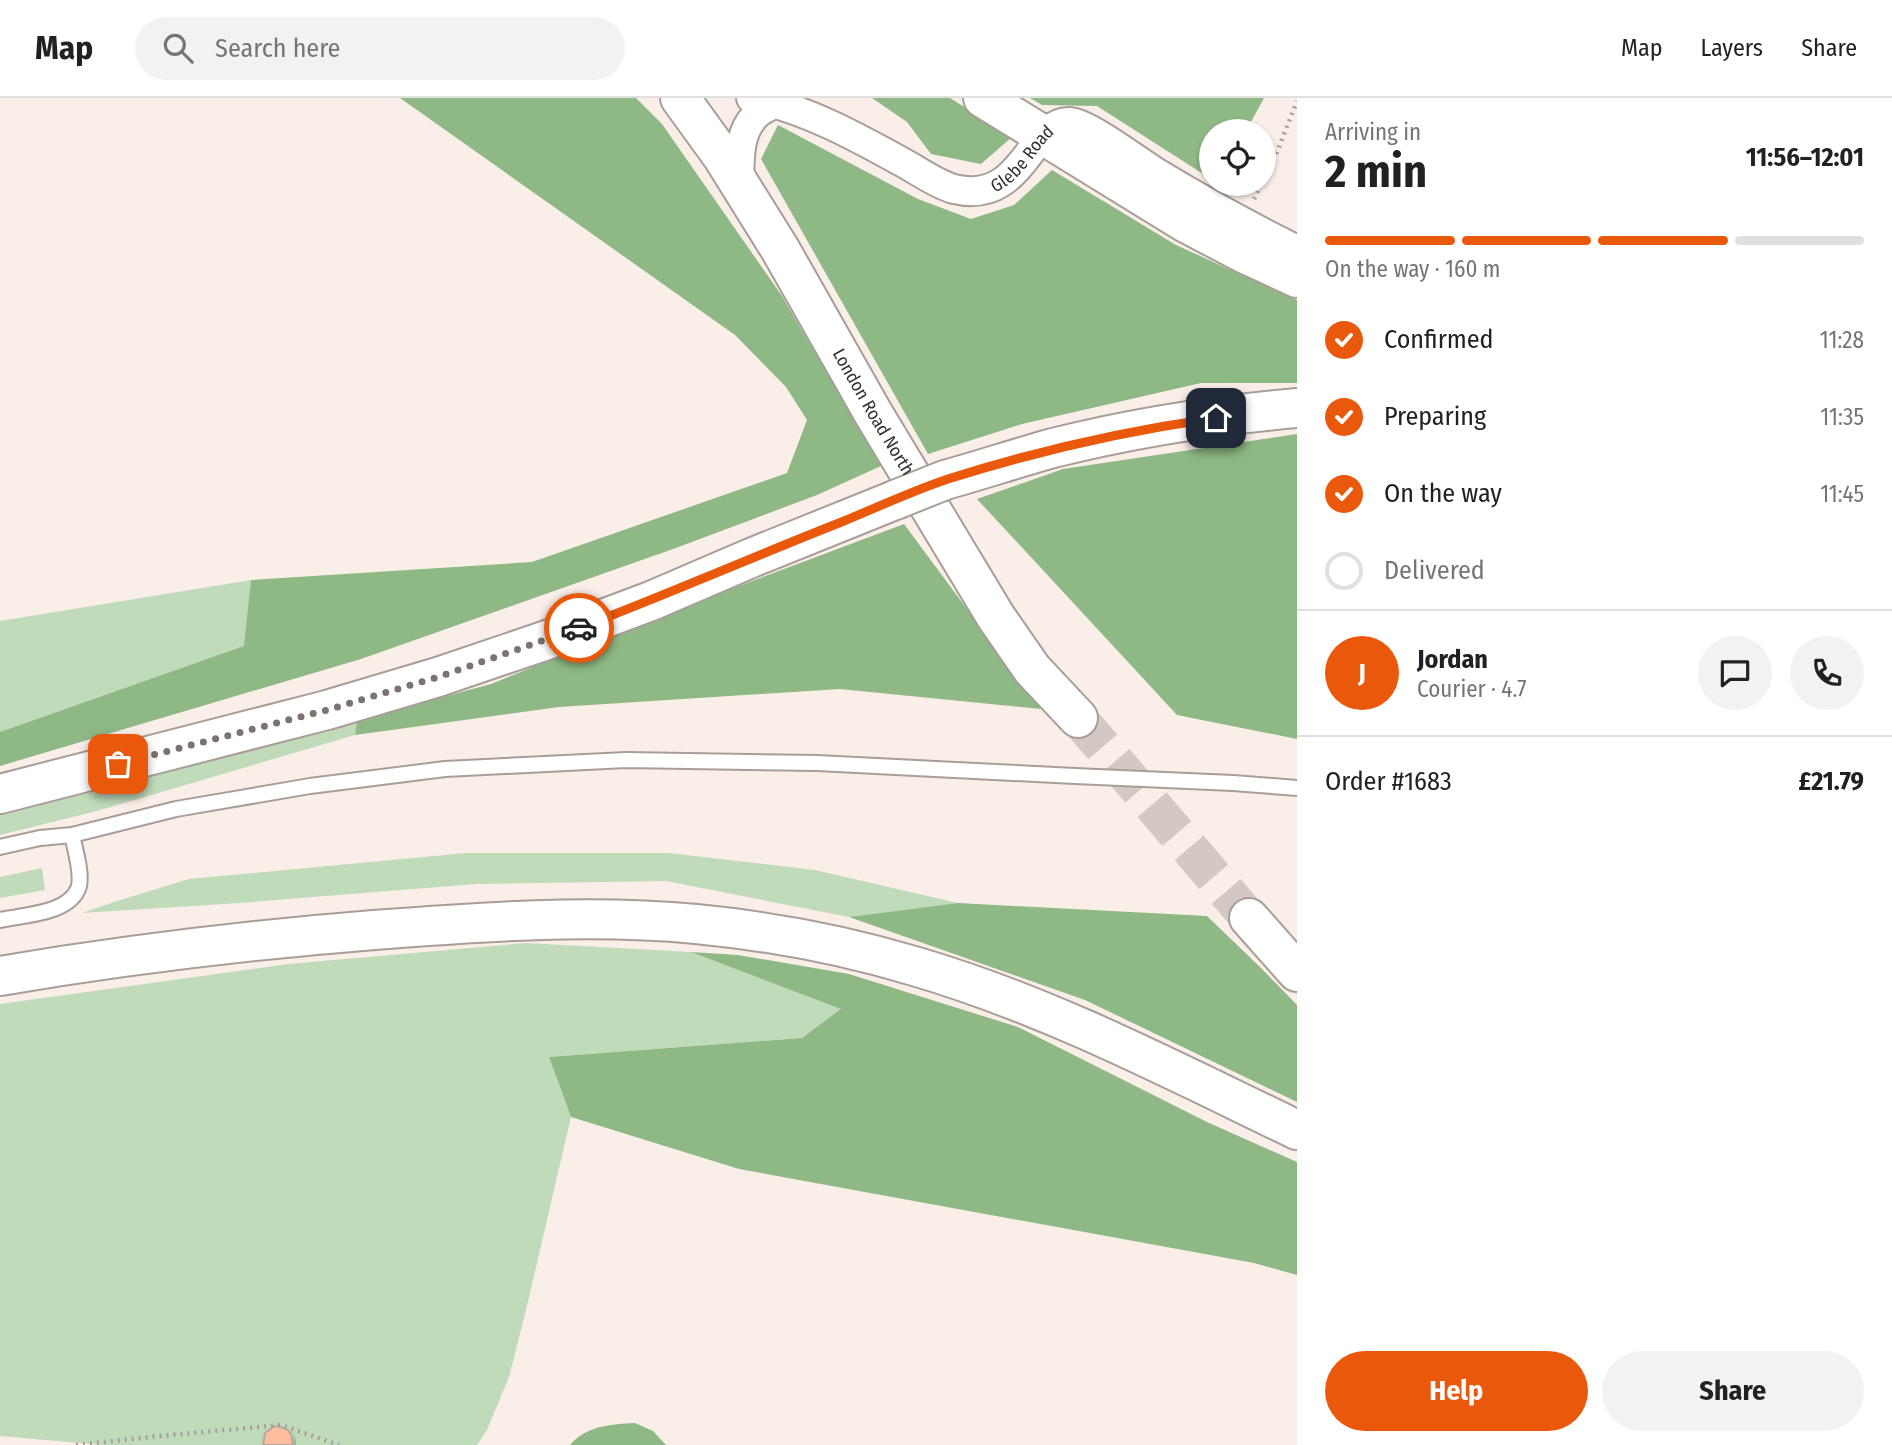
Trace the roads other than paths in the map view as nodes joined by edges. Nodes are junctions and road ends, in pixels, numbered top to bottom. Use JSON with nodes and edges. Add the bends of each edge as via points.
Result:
{"nodes":[{"id":1,"x":680,"y":98,"type":"edge"},
{"id":2,"x":983,"y":98,"type":"edge"},
{"id":3,"x":763,"y":100,"type":"edge"},
{"id":4,"x":1042,"y":136,"type":"junction"},
{"id":5,"x":739,"y":182,"type":"junction"},
{"id":6,"x":1297,"y":250,"type":"edge"},
{"id":7,"x":1297,"y":278,"type":"edge"},
{"id":8,"x":1297,"y":408,"type":"edge"},
{"id":9,"x":1078,"y":718,"type":"tunnel mouth"},
{"id":10,"x":1297,"y":788,"type":"edge"},
{"id":11,"x":0,"y":794,"type":"edge"},
{"id":12,"x":72,"y":835,"type":"junction"},
{"id":13,"x":0,"y":847,"type":"edge"},
{"id":14,"x":1249,"y":918,"type":"tunnel mouth"},
{"id":15,"x":0,"y":920,"type":"edge"},
{"id":16,"x":1297,"y":972,"type":"edge"},
{"id":17,"x":0,"y":975,"type":"edge"},
{"id":18,"x":1297,"y":1130,"type":"edge"}],
"edges":[{"from":1,"to":5,"type":"main road","name":"London Road North"},
{"from":2,"to":4,"type":"main road"},
{"from":3,"to":4,"type":"street","name":"Glebe Road","via":[[844,132],[931,179],[976,191],[996,185],[1016,171]]},
{"from":3,"to":5,"type":"street","name":"Glebe Road","via":[[745,131]]},
{"from":4,"to":6,"type":"street","name":"Glebe Road","via":[[1055,125],[1084,125],[1204,201]]},
{"from":4,"to":7,"type":"main road","via":[[1186,223]]},
{"from":5,"to":9,"type":"main road","name":"London Road North","via":[[996,617],[1032,669]]},
{"from":8,"to":11,"type":"main road","bridge":true,"via":[[1149,428],[1055,448],[945,480],[651,601],[438,677]]},
{"from":10,"to":12,"type":"lane","bridge":true,"via":[[817,763],[626,760],[445,769],[310,786],[176,809]]},
{"from":12,"to":13,"type":"lane"},
{"from":12,"to":15,"type":"lane","via":[[79,885],[71,899],[41,913]]},
{"from":14,"to":16,"type":"main road"},
{"from":17,"to":18,"type":"main road","via":[[222,944],[439,925],[546,921],[695,924],[841,948],[983,988],[1122,1046]]}]}
